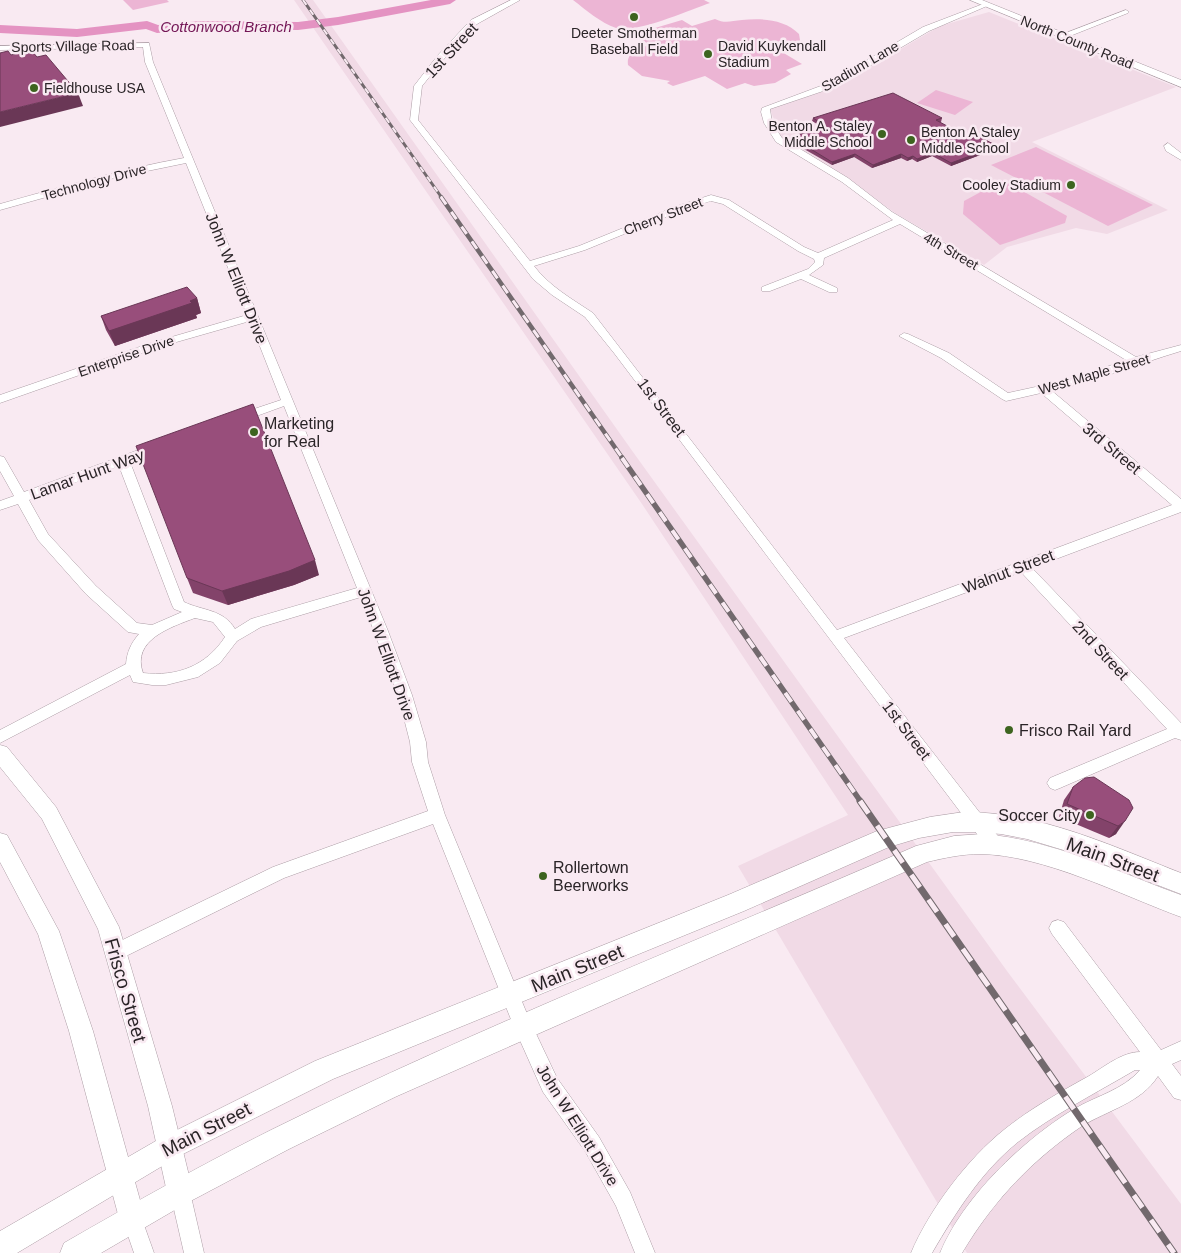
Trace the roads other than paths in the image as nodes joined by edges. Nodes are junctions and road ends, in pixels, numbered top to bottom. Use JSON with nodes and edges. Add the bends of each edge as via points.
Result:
{"nodes":[{"id":1,"x":517,"y":0,"type":"edge"},
{"id":2,"x":974,"y":0,"type":"edge"},
{"id":3,"x":988,"y":6,"type":"junction"},
{"id":4,"x":1126,"y":12,"type":"dead end"},
{"id":5,"x":1062,"y":36,"type":"junction"},
{"id":6,"x":146,"y":45,"type":"joint"},
{"id":7,"x":0,"y":48,"type":"edge"},
{"id":8,"x":1181,"y":84,"type":"edge"},
{"id":9,"x":773,"y":132,"type":"joint"},
{"id":10,"x":1168,"y":146,"type":"dead end"},
{"id":11,"x":1181,"y":157,"type":"edge"},
{"id":12,"x":189,"y":160,"type":"junction"},
{"id":13,"x":0,"y":207,"type":"edge"},
{"id":14,"x":900,"y":221,"type":"junction"},
{"id":15,"x":819,"y":257,"type":"junction"},
{"id":16,"x":527,"y":266,"type":"junction"},
{"id":17,"x":801,"y":275,"type":"junction"},
{"id":18,"x":766,"y":289,"type":"dead end"},
{"id":19,"x":833,"y":290,"type":"dead end"},
{"id":20,"x":254,"y":317,"type":"junction"},
{"id":21,"x":904,"y":336,"type":"dead end"},
{"id":22,"x":1181,"y":348,"type":"edge"},
{"id":23,"x":1135,"y":361,"type":"junction"},
{"id":24,"x":1043,"y":389,"type":"junction"},
{"id":25,"x":0,"y":399,"type":"edge"},
{"id":26,"x":288,"y":401,"type":"junction"},
{"id":27,"x":226,"y":423,"type":"edge"},
{"id":28,"x":166,"y":444,"type":"edge"},
{"id":29,"x":0,"y":460,"type":"edge"},
{"id":30,"x":123,"y":460,"type":"junction"},
{"id":31,"x":20,"y":498,"type":"junction"},
{"id":32,"x":0,"y":506,"type":"edge"},
{"id":33,"x":1181,"y":506,"type":"edge"},
{"id":34,"x":1022,"y":565,"type":"junction"},
{"id":35,"x":365,"y":591,"type":"junction"},
{"id":36,"x":179,"y":605,"type":"junction"},
{"id":37,"x":195,"y":614,"type":"junction"},
{"id":38,"x":168,"y":622,"type":"junction"},
{"id":39,"x":226,"y":623,"type":"junction"},
{"id":40,"x":256,"y":623,"type":"junction"},
{"id":41,"x":133,"y":628,"type":"junction"},
{"id":42,"x":153,"y":631,"type":"junction"},
{"id":43,"x":835,"y":636,"type":"junction"},
{"id":44,"x":232,"y":637,"type":"junction"},
{"id":45,"x":136,"y":645,"type":"junction"},
{"id":46,"x":135,"y":672,"type":"junction"},
{"id":47,"x":1180,"y":731,"type":"edge"},
{"id":48,"x":0,"y":737,"type":"edge"},
{"id":49,"x":0,"y":753,"type":"edge"},
{"id":50,"x":1056,"y":784,"type":"dead end"},
{"id":51,"x":438,"y":815,"type":"junction"},
{"id":52,"x":977,"y":822,"type":"junction"},
{"id":53,"x":0,"y":842,"type":"edge"},
{"id":54,"x":995,"y":845,"type":"junction"},
{"id":55,"x":1181,"y":884,"type":"edge"},
{"id":56,"x":1181,"y":906,"type":"edge"},
{"id":57,"x":1058,"y":928,"type":"dead end"},
{"id":58,"x":116,"y":952,"type":"junction"},
{"id":59,"x":510,"y":996,"type":"junction"},
{"id":60,"x":522,"y":1027,"type":"junction"},
{"id":61,"x":1181,"y":1050,"type":"edge"},
{"id":62,"x":1158,"y":1061,"type":"junction"},
{"id":63,"x":1181,"y":1091,"type":"edge"},
{"id":64,"x":170,"y":1147,"type":"junction"},
{"id":65,"x":120,"y":1175,"type":"junction"},
{"id":66,"x":180,"y":1192,"type":"junction"},
{"id":67,"x":132,"y":1218,"type":"junction"},
{"id":68,"x":0,"y":1247,"type":"edge"},
{"id":69,"x":74,"y":1253,"type":"edge"},
{"id":70,"x":144,"y":1253,"type":"edge"},
{"id":71,"x":194,"y":1253,"type":"edge"},
{"id":72,"x":645,"y":1253,"type":"edge"},
{"id":73,"x":921,"y":1253,"type":"edge"},
{"id":74,"x":950,"y":1253,"type":"edge"}],
"edges":[{"from":1,"to":16,"type":"street","name":"1st Street","via":[[474,22],[441,57],[418,86],[414,120]]},
{"from":2,"to":3,"type":"street","name":"North County Road"},
{"from":3,"to":5,"type":"street","name":"North County Road"},
{"from":3,"to":9,"type":"street","name":"Stadium Lane","via":[[972,16],[949,19],[926,29],[829,86],[766,108]]},
{"from":4,"to":5,"type":"street"},
{"from":5,"to":8,"type":"street","name":"North County Road"},
{"from":6,"to":7,"type":"street","name":"Sports Village Road"},
{"from":6,"to":12,"type":"street","name":"John W Elliott Drive","via":[[149,62]]},
{"from":9,"to":14,"type":"street","name":"4th Street","via":[[779,140],[845,180]]},
{"from":10,"to":11,"type":"street"},
{"from":12,"to":13,"type":"street","name":"Technology Drive","via":[[100,179]]},
{"from":12,"to":20,"type":"street","name":"John W Elliott Drive"},
{"from":14,"to":15,"type":"street"},
{"from":14,"to":23,"type":"street","name":"4th Street"},
{"from":15,"to":16,"type":"street","name":"Cherry Street","via":[[726,202],[711,198]]},
{"from":15,"to":17,"type":"street","via":[[820,263]]},
{"from":16,"to":43,"type":"street","name":"1st Street","via":[[537,278],[589,315]]},
{"from":17,"to":18,"type":"street"},
{"from":17,"to":19,"type":"street"},
{"from":20,"to":25,"type":"street","name":"Enterprise Drive","via":[[155,345]]},
{"from":20,"to":26,"type":"street","name":"John W Elliott Drive"},
{"from":21,"to":24,"type":"street","name":"West Maple Street","via":[[947,355],[1006,397]]},
{"from":22,"to":23,"type":"street","name":"West Maple Street"},
{"from":23,"to":24,"type":"street","name":"West Maple Street","via":[[1075,382]]},
{"from":24,"to":33,"type":"street","name":"3rd Street"},
{"from":26,"to":27,"type":"street"},
{"from":26,"to":35,"type":"street","name":"John W Elliott Drive"},
{"from":28,"to":30,"type":"street","name":"Lamar Hunt Way"},
{"from":29,"to":31,"type":"street"},
{"from":30,"to":31,"type":"street","name":"Lamar Hunt Way"},
{"from":30,"to":36,"type":"street"},
{"from":31,"to":32,"type":"street","name":"Lamar Hunt Way"},
{"from":31,"to":41,"type":"street","via":[[43,537],[91,590]]},
{"from":33,"to":34,"type":"street","name":"Walnut Street"},
{"from":34,"to":43,"type":"street","name":"Walnut Street"},
{"from":34,"to":47,"type":"street","name":"2nd Street"},
{"from":35,"to":40,"type":"street"},
{"from":35,"to":51,"type":"street","name":"John W Elliott Drive","via":[[405,695],[420,762]]},
{"from":36,"to":37,"type":"street"},
{"from":36,"to":38,"type":"street"},
{"from":37,"to":38,"type":"street"},
{"from":37,"to":39,"type":"street","via":[[212,615]]},
{"from":38,"to":42,"type":"street"},
{"from":39,"to":40,"type":"street"},
{"from":39,"to":44,"type":"street"},
{"from":40,"to":44,"type":"street"},
{"from":41,"to":42,"type":"street"},
{"from":41,"to":45,"type":"street"},
{"from":42,"to":45,"type":"street"},
{"from":43,"to":52,"type":"street","name":"1st Street"},
{"from":44,"to":46,"type":"street","via":[[215,660],[196,672],[155,681]]},
{"from":45,"to":46,"type":"street","via":[[132,656]]},
{"from":46,"to":48,"type":"street","via":[[58,706]]},
{"from":47,"to":50,"type":"street"},
{"from":49,"to":58,"type":"street","name":"Frisco Street","via":[[49,813],[108,927]]},
{"from":51,"to":58,"type":"street","via":[[279,872]]},
{"from":51,"to":59,"type":"street","name":"John W Elliott Drive"},
{"from":52,"to":54,"type":"street","name":"1st Street"},
{"from":52,"to":55,"type":"main road","name":"Main Street","via":[[1030,830]]},
{"from":52,"to":59,"type":"main road","name":"Main Street","via":[[928,826],[886,838]]},
{"from":53,"to":65,"type":"street","via":[[48,931],[81,1031]]},
{"from":54,"to":56,"type":"main road","name":"Main Street","via":[[1089,870]]},
{"from":54,"to":60,"type":"main road","name":"Main Street","via":[[974,844],[924,853]]},
{"from":57,"to":62,"type":"street"},
{"from":58,"to":64,"type":"street","name":"Frisco Street"},
{"from":59,"to":60,"type":"street","name":"John W Elliott Drive"},
{"from":59,"to":64,"type":"main road","name":"Main Street","via":[[324,1070]]},
{"from":60,"to":66,"type":"main road","name":"Main Street","via":[[338,1110]]},
{"from":60,"to":72,"type":"street","name":"John W Elliott Drive","via":[[550,1086],[592,1144],[623,1199]]},
{"from":61,"to":62,"type":"street"},
{"from":62,"to":63,"type":"street"},
{"from":62,"to":73,"type":"street","via":[[1133,1061],[1068,1098],[1011,1136],[951,1201]]},
{"from":62,"to":74,"type":"street","via":[[1143,1082],[1081,1116],[1027,1154],[992,1191]]},
{"from":64,"to":65,"type":"main road","name":"Main Street"},
{"from":64,"to":66,"type":"street","name":"Frisco Street"},
{"from":65,"to":67,"type":"street"},
{"from":65,"to":68,"type":"main road","name":"Main Street"},
{"from":66,"to":67,"type":"main road","name":"Main Street"},
{"from":66,"to":71,"type":"street","name":"Frisco Street"},
{"from":67,"to":69,"type":"main road","name":"Main Street"},
{"from":67,"to":70,"type":"street"}]}
